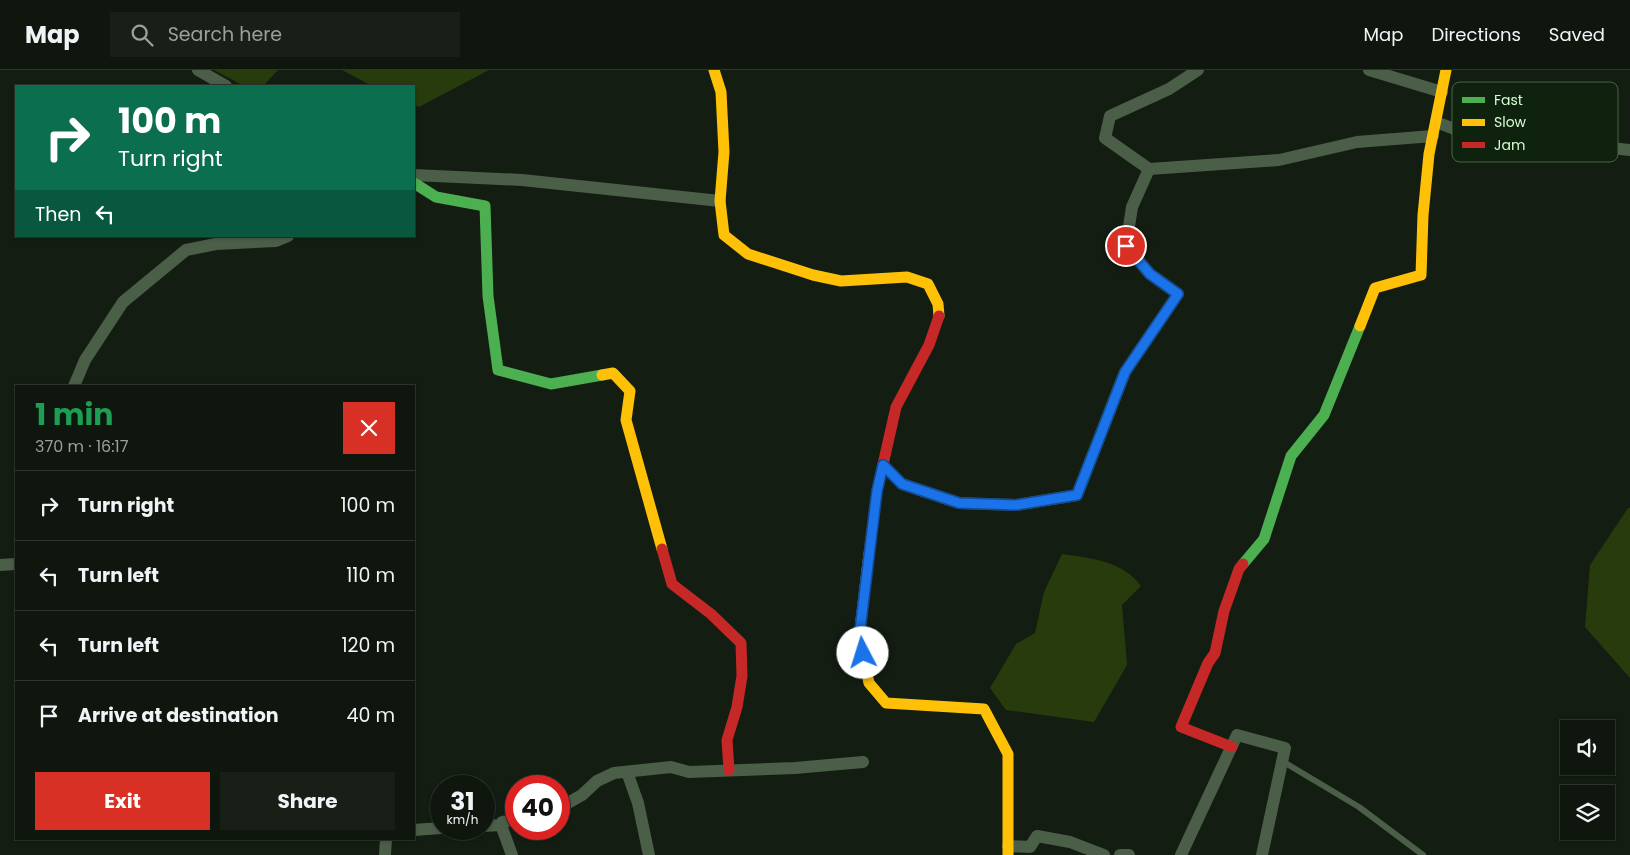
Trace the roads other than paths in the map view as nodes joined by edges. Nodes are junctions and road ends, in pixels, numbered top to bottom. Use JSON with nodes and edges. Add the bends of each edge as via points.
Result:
{"nodes":[{"id":1,"x":198,"y":70,"type":"edge"},
{"id":2,"x":714,"y":70,"type":"edge"},
{"id":3,"x":1198,"y":70,"type":"edge"},
{"id":4,"x":1369,"y":70,"type":"edge"},
{"id":5,"x":1446,"y":70,"type":"edge"},
{"id":6,"x":224,"y":85,"type":"edge"},
{"id":7,"x":1442,"y":92,"type":"junction"},
{"id":8,"x":1436,"y":122,"type":"junction"},
{"id":9,"x":1452,"y":128,"type":"edge"},
{"id":10,"x":1433,"y":136,"type":"junction"},
{"id":11,"x":1149,"y":169,"type":"junction"},
{"id":12,"x":415,"y":175,"type":"edge"},
{"id":13,"x":415,"y":184,"type":"edge"},
{"id":14,"x":720,"y":201,"type":"junction"},
{"id":15,"x":286,"y":237,"type":"edge"},
{"id":16,"x":74,"y":385,"type":"edge"},
{"id":17,"x":883,"y":465,"type":"junction"},
{"id":18,"x":15,"y":564,"type":"edge"},
{"id":19,"x":0,"y":565,"type":"edge"},
{"id":20,"x":1232,"y":747,"type":"junction"},
{"id":21,"x":1282,"y":761,"type":"junction"},
{"id":22,"x":863,"y":762,"type":"dead end"},
{"id":23,"x":728,"y":770,"type":"junction"},
{"id":24,"x":627,"y":772,"type":"junction"},
{"id":25,"x":570,"y":802,"type":"edge"},
{"id":26,"x":505,"y":823,"type":"edge"},
{"id":27,"x":495,"y":825,"type":"edge"},
{"id":28,"x":501,"y":825,"type":"junction"},
{"id":29,"x":430,"y":829,"type":"edge"},
{"id":30,"x":415,"y":830,"type":"edge"},
{"id":31,"x":386,"y":840,"type":"edge"},
{"id":32,"x":1008,"y":851,"type":"edge"},
{"id":33,"x":385,"y":855,"type":"edge"},
{"id":34,"x":512,"y":855,"type":"edge"},
{"id":35,"x":649,"y":855,"type":"edge"},
{"id":36,"x":1104,"y":855,"type":"edge"},
{"id":37,"x":1120,"y":855,"type":"edge"},
{"id":38,"x":1129,"y":855,"type":"edge"},
{"id":39,"x":1181,"y":855,"type":"edge"},
{"id":40,"x":1262,"y":855,"type":"edge"},
{"id":41,"x":1423,"y":855,"type":"edge"}],
"edges":[{"from":1,"to":6,"type":"street"},
{"from":2,"to":14,"type":"street","via":[[721,92],[724,152]]},
{"from":3,"to":11,"type":"street","via":[[1169,89],[1110,116],[1105,138]]},
{"from":4,"to":7,"type":"street"},
{"from":5,"to":7,"type":"street"},
{"from":7,"to":8,"type":"street"},
{"from":8,"to":9,"type":"street"},
{"from":8,"to":10,"type":"street"},
{"from":10,"to":11,"type":"street","via":[[1357,142],[1280,160]]},
{"from":10,"to":20,"type":"street","via":[[1428,154],[1423,215],[1422,275],[1376,288],[1324,415],[1291,456],[1264,539],[1239,569],[1224,611],[1216,653],[1208,663],[1181,727]]},
{"from":11,"to":17,"type":"street","via":[[1132,208],[1126,246],[1150,274],[1178,294],[1125,372],[1077,495],[1016,505],[959,503],[902,484]]},
{"from":12,"to":14,"type":"street","via":[[522,180]]},
{"from":13,"to":23,"type":"street","via":[[436,197],[485,206],[488,296],[498,370],[551,384],[613,373],[630,391],[626,420],[672,584],[711,614],[741,643],[742,676],[727,740]]},
{"from":14,"to":17,"type":"street","via":[[724,235],[748,254],[841,281],[908,277],[928,284],[938,304],[939,318],[929,345],[896,407]]},
{"from":15,"to":16,"type":"street","via":[[276,241],[216,244],[186,250],[123,302],[85,360]]},
{"from":17,"to":32,"type":"street","via":[[859,638],[869,683],[886,703],[984,708],[1008,754]]},
{"from":18,"to":19,"type":"street"},
{"from":20,"to":21,"type":"street","via":[[1237,735],[1285,748]]},
{"from":20,"to":39,"type":"street"},
{"from":21,"to":40,"type":"street"},
{"from":21,"to":41,"type":"lane","via":[[1359,807]]},
{"from":22,"to":23,"type":"street"},
{"from":23,"to":24,"type":"street","via":[[689,772],[671,767]]},
{"from":24,"to":25,"type":"street","via":[[614,773],[597,781]]},
{"from":24,"to":35,"type":"street","via":[[638,803]]},
{"from":26,"to":28,"type":"street"},
{"from":27,"to":28,"type":"street"},
{"from":28,"to":34,"type":"street"},
{"from":29,"to":30,"type":"street"},
{"from":31,"to":33,"type":"street"},
{"from":32,"to":36,"type":"street","via":[[1030,847],[1037,836],[1070,842]]},
{"from":37,"to":38,"type":"street"}]}
